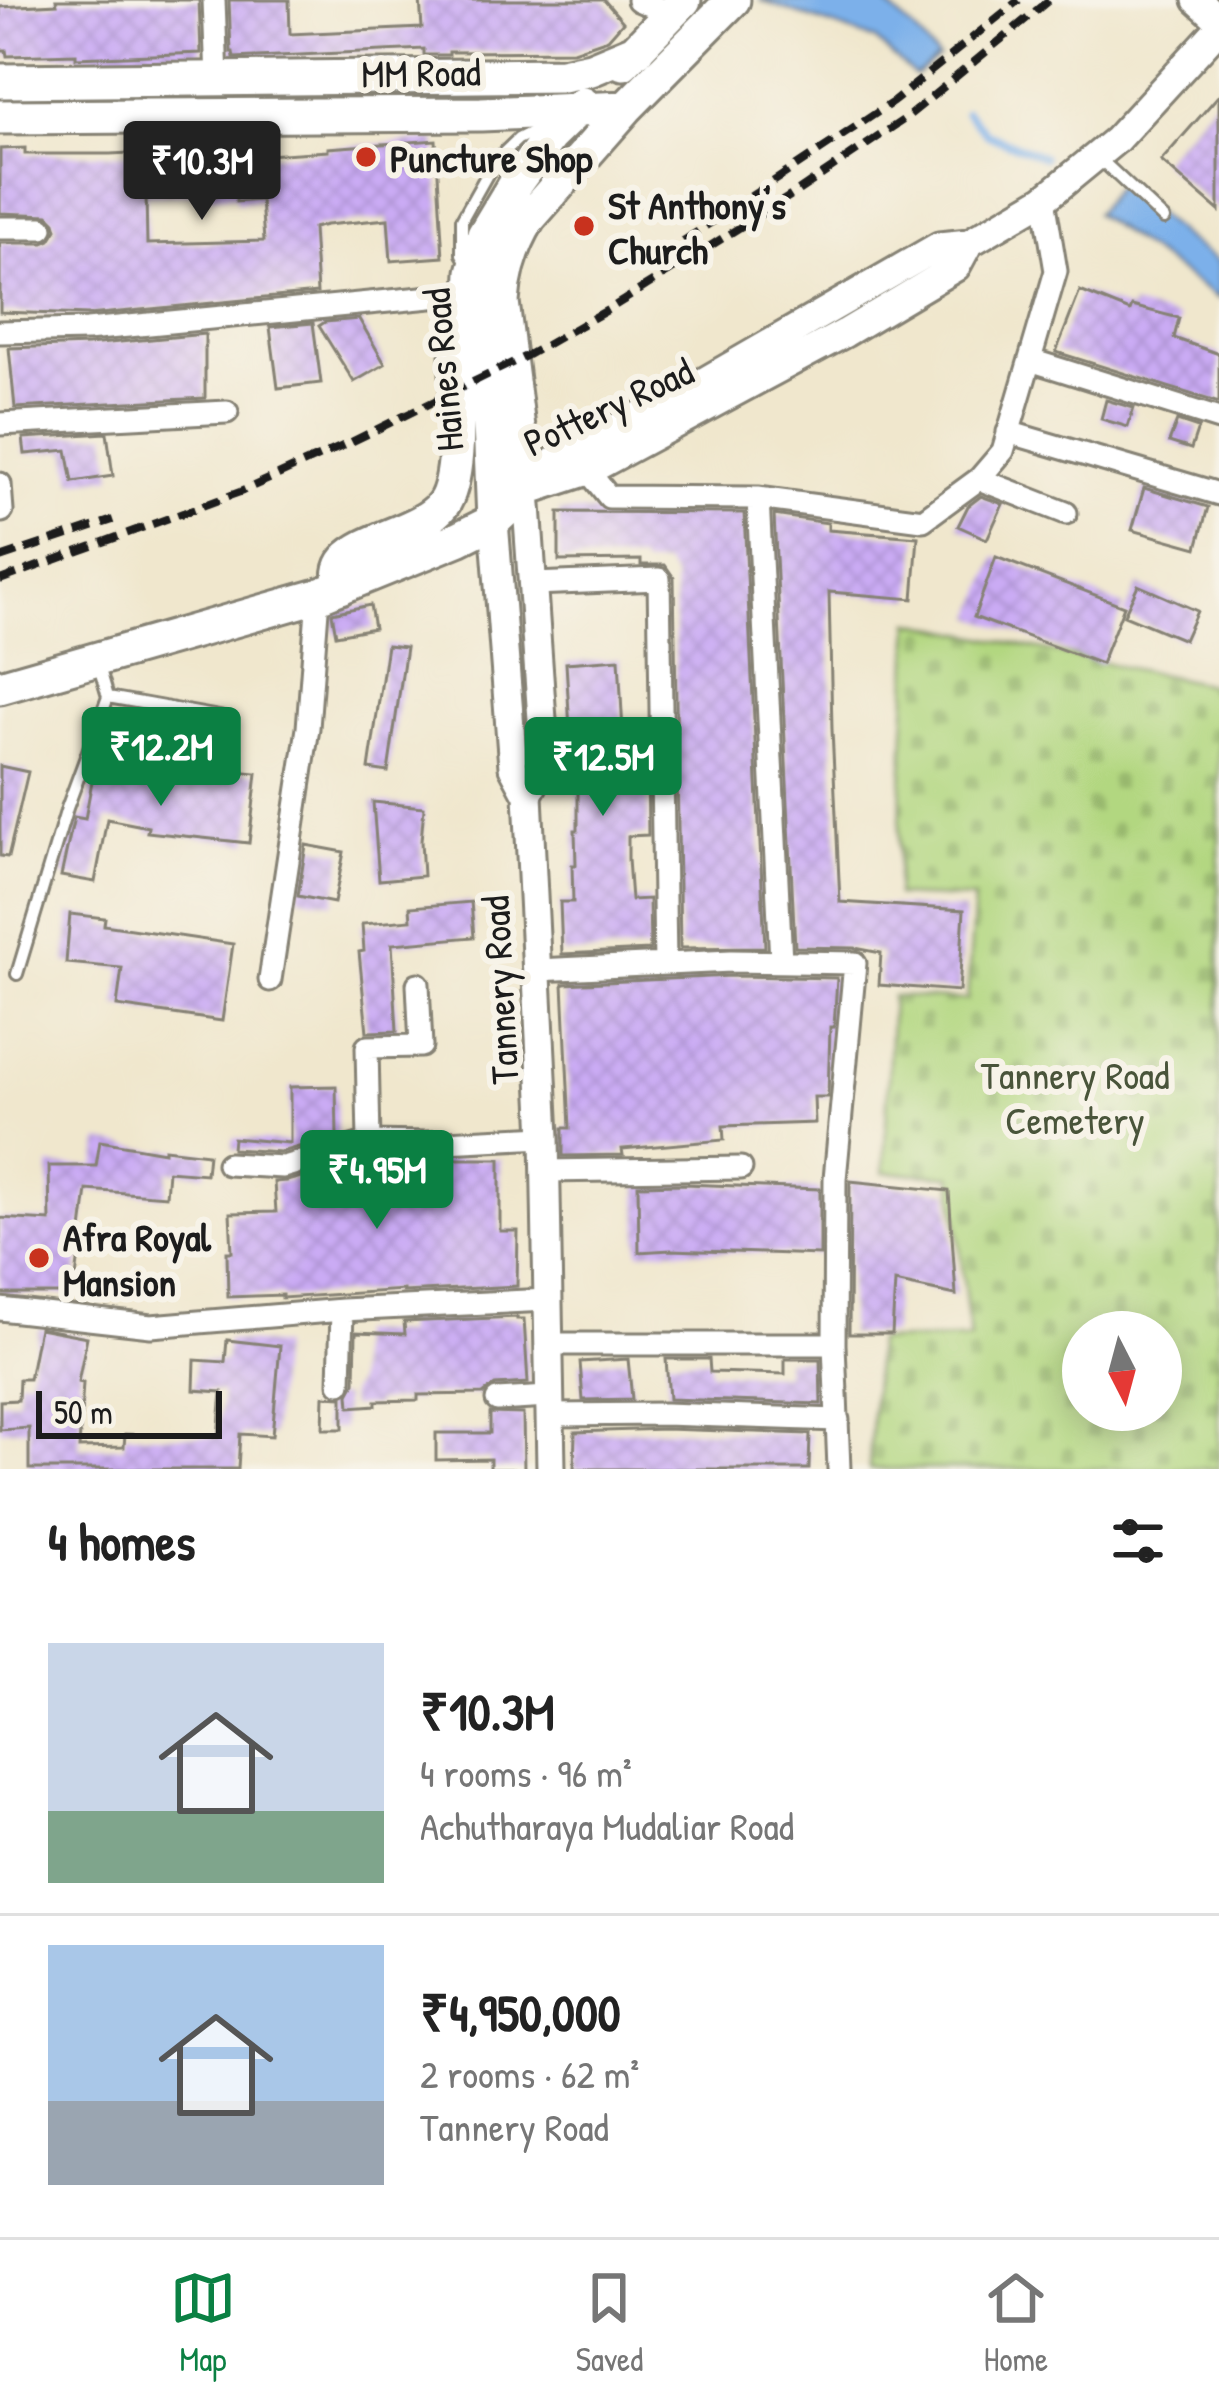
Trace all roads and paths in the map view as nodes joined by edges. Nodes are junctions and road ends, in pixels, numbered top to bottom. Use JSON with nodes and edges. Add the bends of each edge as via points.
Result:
{"nodes":[{"id":1,"x":214,"y":0,"type":"edge"},
{"id":2,"x":638,"y":0,"type":"edge"},
{"id":3,"x":733,"y":0,"type":"edge"},
{"id":4,"x":1197,"y":0,"type":"edge"},
{"id":5,"x":678,"y":7,"type":"edge"},
{"id":6,"x":1219,"y":24,"type":"edge"},
{"id":7,"x":637,"y":50,"type":"junction"},
{"id":8,"x":217,"y":80,"type":"junction"},
{"id":9,"x":0,"y":81,"type":"edge"},
{"id":10,"x":626,"y":108,"type":"junction"},
{"id":11,"x":577,"y":110,"type":"junction"},
{"id":12,"x":0,"y":117,"type":"edge"},
{"id":13,"x":1070,"y":178,"type":"junction"},
{"id":14,"x":1164,"y":219,"type":"dead end"},
{"id":15,"x":0,"y":228,"type":"edge"},
{"id":16,"x":42,"y":228,"type":"dead end"},
{"id":17,"x":969,"y":243,"type":"junction"},
{"id":18,"x":473,"y":283,"type":"junction"},
{"id":19,"x":0,"y":332,"type":"edge"},
{"id":20,"x":1030,"y":360,"type":"junction"},
{"id":21,"x":227,"y":412,"type":"dead end"},
{"id":22,"x":1219,"y":419,"type":"edge"},
{"id":23,"x":0,"y":424,"type":"edge"},
{"id":24,"x":1008,"y":432,"type":"junction"},
{"id":25,"x":588,"y":471,"type":"junction"},
{"id":26,"x":980,"y":479,"type":"junction"},
{"id":27,"x":0,"y":484,"type":"edge"},
{"id":28,"x":526,"y":491,"type":"junction"},
{"id":29,"x":1219,"y":494,"type":"edge"},
{"id":30,"x":758,"y":499,"type":"junction"},
{"id":31,"x":2,"y":511,"type":"edge"},
{"id":32,"x":1066,"y":514,"type":"dead end"},
{"id":33,"x":494,"y":521,"type":"junction"},
{"id":34,"x":534,"y":584,"type":"junction"},
{"id":35,"x":330,"y":591,"type":"junction"},
{"id":36,"x":97,"y":661,"type":"junction"},
{"id":37,"x":0,"y":687,"type":"edge"},
{"id":38,"x":108,"y":697,"type":"junction"},
{"id":39,"x":231,"y":719,"type":"dead end"},
{"id":40,"x":529,"y":795,"type":"junction"},
{"id":41,"x":781,"y":962,"type":"junction"},
{"id":42,"x":665,"y":964,"type":"junction"},
{"id":43,"x":537,"y":970,"type":"junction"},
{"id":44,"x":17,"y":974,"type":"dead end"},
{"id":45,"x":271,"y":980,"type":"dead end"},
{"id":46,"x":418,"y":984,"type":"dead end"},
{"id":47,"x":545,"y":1137,"type":"junction"},
{"id":48,"x":369,"y":1142,"type":"junction"},
{"id":49,"x":228,"y":1164,"type":"dead end"},
{"id":50,"x":741,"y":1168,"type":"dead end"},
{"id":51,"x":546,"y":1171,"type":"junction"},
{"id":52,"x":548,"y":1300,"type":"junction"},
{"id":53,"x":0,"y":1309,"type":"edge"},
{"id":54,"x":342,"y":1310,"type":"junction"},
{"id":55,"x":549,"y":1344,"type":"junction"},
{"id":56,"x":834,"y":1344,"type":"junction"},
{"id":57,"x":340,"y":1383,"type":"dead end"},
{"id":58,"x":497,"y":1400,"type":"dead end"},
{"id":59,"x":550,"y":1406,"type":"junction"},
{"id":60,"x":838,"y":1420,"type":"junction"},
{"id":61,"x":551,"y":1469,"type":"edge"},
{"id":62,"x":839,"y":1469,"type":"edge"}],
"edges":[{"from":1,"to":8,"type":"street"},
{"from":2,"to":5,"type":"street"},
{"from":3,"to":10,"type":"main road","name":"Haines Road"},
{"from":4,"to":6,"type":"street"},
{"from":5,"to":7,"type":"main road","name":"Haines Road"},
{"from":6,"to":13,"type":"street","name":"Pottery Road","via":[[1116,140]]},
{"from":7,"to":8,"type":"main road","name":"MM Road","via":[[562,75]]},
{"from":7,"to":11,"type":"main road","name":"Haines Road"},
{"from":8,"to":9,"type":"main road","name":"MM Road"},
{"from":10,"to":11,"type":"main road","name":"MM Road"},
{"from":10,"to":28,"type":"main road","name":"Haines Road","via":[[529,218],[503,280]]},
{"from":11,"to":12,"type":"main road","name":"MM Road"},
{"from":11,"to":18,"type":"main road","name":"Haines Road","via":[[514,185],[484,235]]},
{"from":13,"to":14,"type":"lane"},
{"from":13,"to":17,"type":"street","name":"Pottery Road"},
{"from":13,"to":20,"type":"street","via":[[1056,272]]},
{"from":15,"to":16,"type":"street"},
{"from":17,"to":25,"type":"street","name":"Pottery Road","via":[[938,278]]},
{"from":17,"to":28,"type":"street","name":"Pottery Road","via":[[939,246],[556,460]]},
{"from":18,"to":19,"type":"street","via":[[87,330]]},
{"from":18,"to":33,"type":"main road","name":"Haines Road"},
{"from":18,"to":35,"type":"main road","via":[[458,327],[447,496],[428,518],[348,557]]},
{"from":20,"to":22,"type":"street"},
{"from":20,"to":24,"type":"street"},
{"from":21,"to":23,"type":"street"},
{"from":24,"to":26,"type":"street"},
{"from":24,"to":29,"type":"street"},
{"from":25,"to":28,"type":"street","name":"Pottery Road"},
{"from":25,"to":30,"type":"street","via":[[609,497]]},
{"from":26,"to":30,"type":"street","via":[[922,520]]},
{"from":26,"to":32,"type":"street"},
{"from":27,"to":31,"type":"street"},
{"from":28,"to":33,"type":"main road"},
{"from":28,"to":34,"type":"street","name":"Tannery Road"},
{"from":30,"to":41,"type":"street"},
{"from":33,"to":35,"type":"main road"},
{"from":33,"to":40,"type":"street","name":"Tannery Road","via":[[513,767]]},
{"from":34,"to":40,"type":"street","name":"Tannery Road","via":[[545,762]]},
{"from":34,"to":42,"type":"street","via":[[658,579]]},
{"from":35,"to":36,"type":"main road"},
{"from":35,"to":45,"type":"street"},
{"from":36,"to":37,"type":"main road"},
{"from":36,"to":38,"type":"lane"},
{"from":38,"to":39,"type":"lane"},
{"from":38,"to":44,"type":"lane"},
{"from":40,"to":43,"type":"street","name":"Tannery Road"},
{"from":41,"to":42,"type":"street"},
{"from":41,"to":56,"type":"street","via":[[855,963],[835,1179]]},
{"from":42,"to":43,"type":"street"},
{"from":43,"to":47,"type":"street","name":"Tannery Road"},
{"from":46,"to":48,"type":"street","via":[[421,1046],[367,1047]]},
{"from":47,"to":48,"type":"street"},
{"from":47,"to":51,"type":"street","name":"Tannery Road"},
{"from":48,"to":49,"type":"street","via":[[283,1167]]},
{"from":50,"to":51,"type":"street"},
{"from":51,"to":52,"type":"street","name":"Tannery Road"},
{"from":52,"to":54,"type":"street"},
{"from":52,"to":55,"type":"street","name":"Tannery Road"},
{"from":53,"to":54,"type":"street","via":[[151,1327]]},
{"from":54,"to":57,"type":"street"},
{"from":55,"to":56,"type":"street"},
{"from":55,"to":59,"type":"street","name":"Tannery Road"},
{"from":56,"to":60,"type":"street"},
{"from":58,"to":59,"type":"street"},
{"from":59,"to":60,"type":"street"},
{"from":59,"to":61,"type":"street","name":"Tannery Road"},
{"from":60,"to":62,"type":"street"}]}
